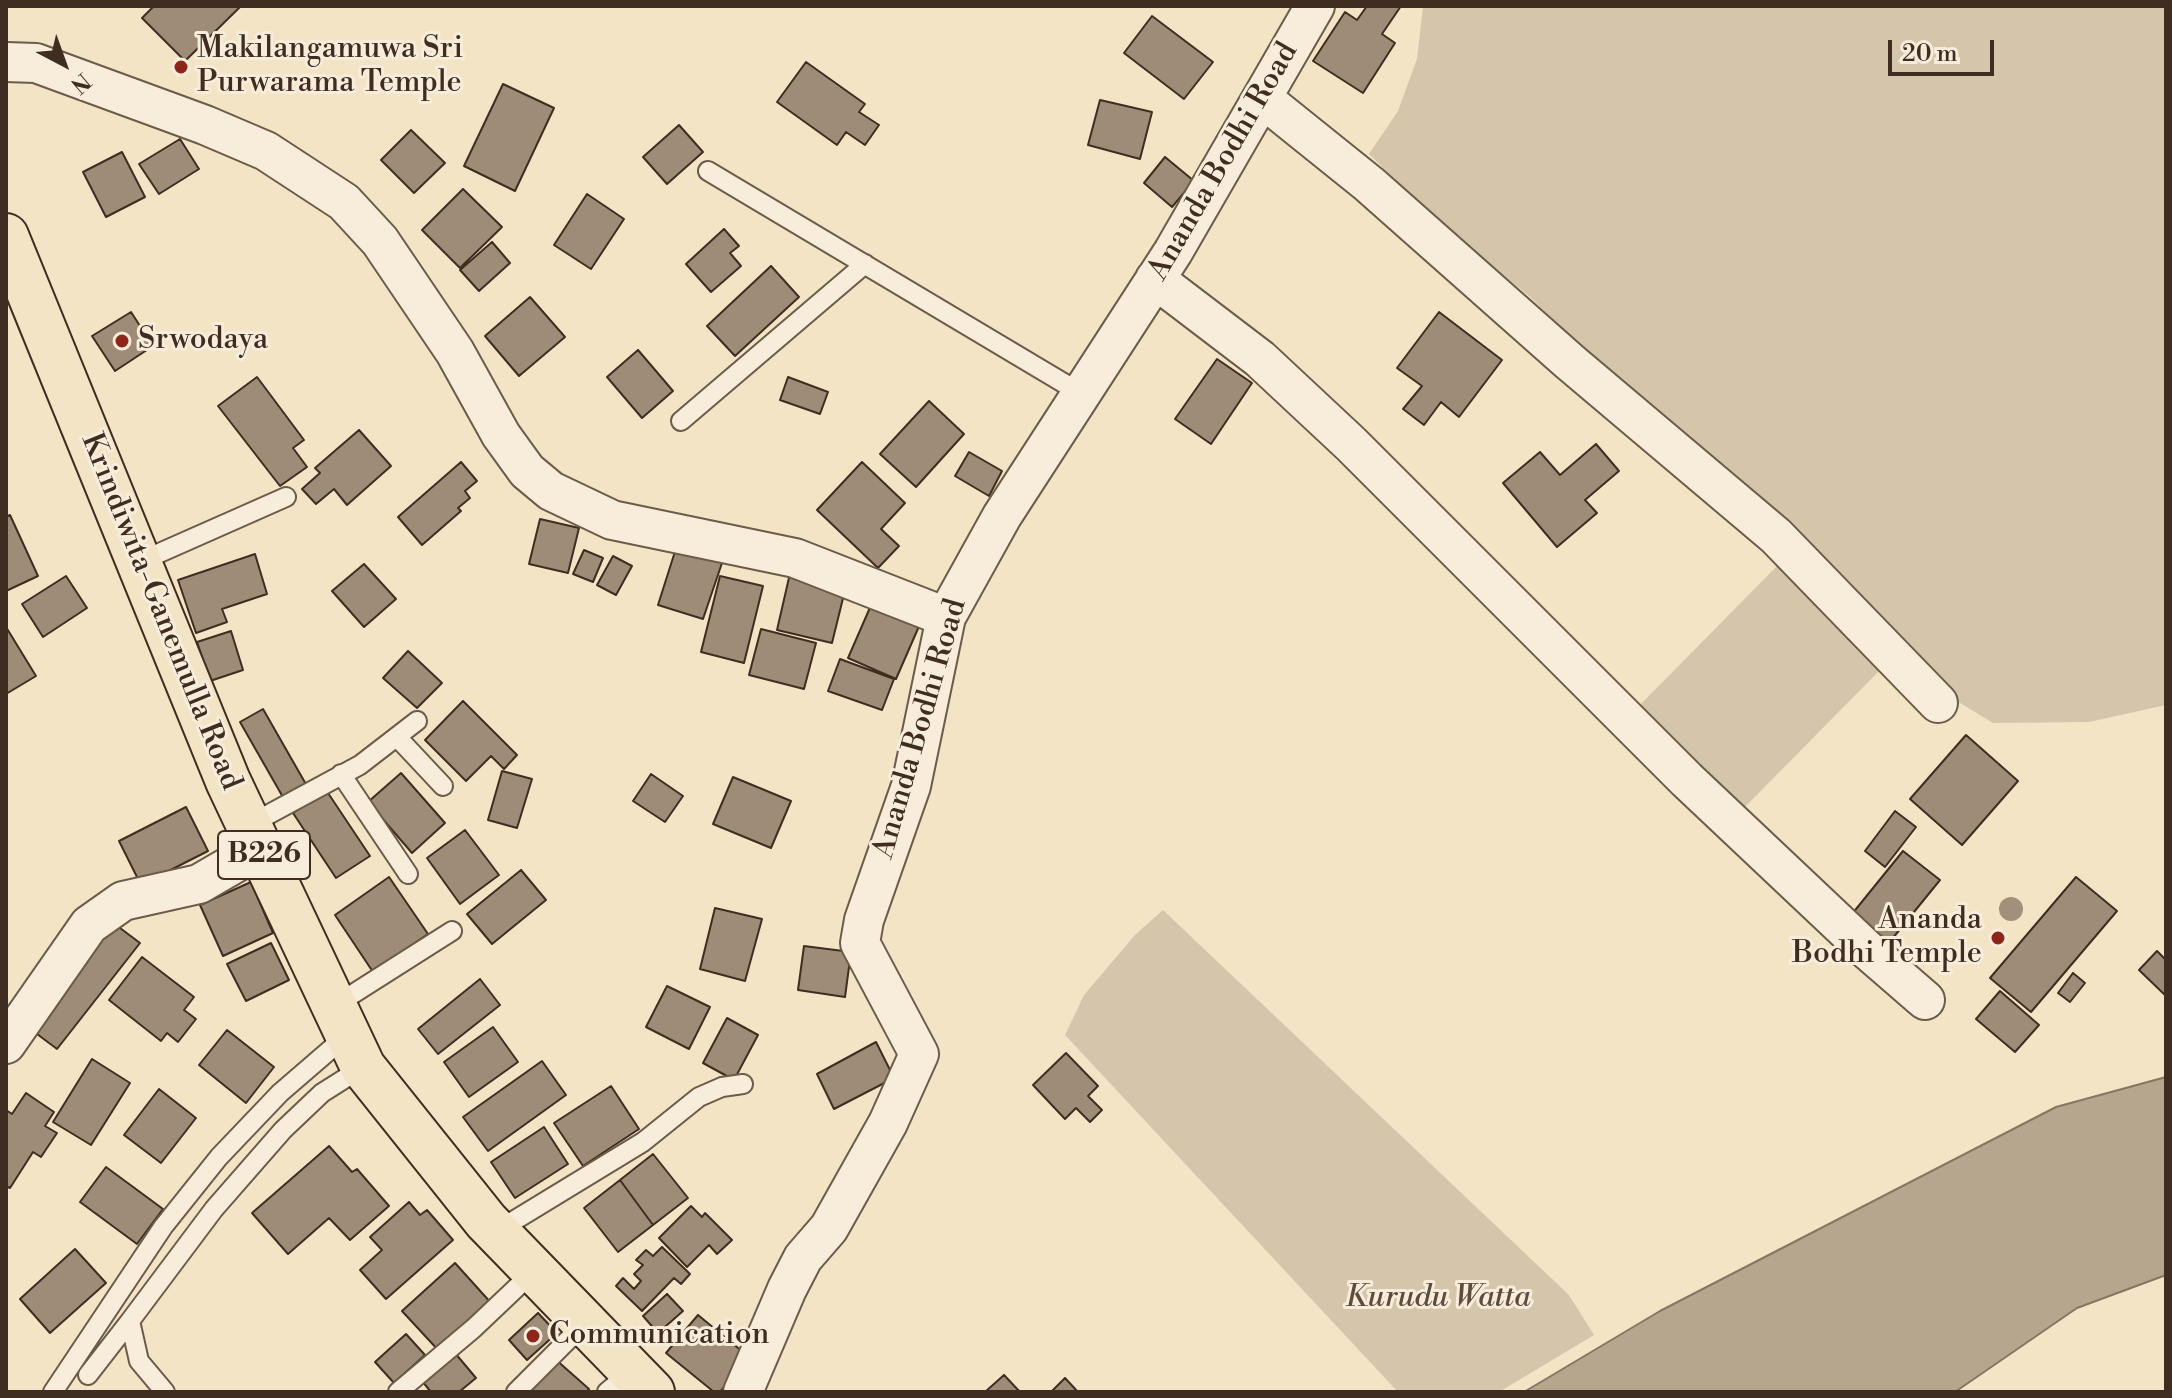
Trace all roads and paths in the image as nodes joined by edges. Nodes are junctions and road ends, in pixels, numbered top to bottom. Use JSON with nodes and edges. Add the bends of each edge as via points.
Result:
{"nodes":[{"id":1,"x":1315,"y":6,"type":"edge"},
{"id":2,"x":6,"y":62,"type":"edge"},
{"id":3,"x":1262,"y":98,"type":"junction"},
{"id":4,"x":708,"y":171,"type":"dead end"},
{"id":5,"x":6,"y":236,"type":"edge"},
{"id":6,"x":865,"y":264,"type":"junction"},
{"id":7,"x":1155,"y":279,"type":"junction"},
{"id":8,"x":1082,"y":394,"type":"junction"},
{"id":9,"x":681,"y":421,"type":"dead end"},
{"id":10,"x":286,"y":497,"type":"dead end"},
{"id":11,"x":139,"y":562,"type":"junction"},
{"id":12,"x":946,"y":617,"type":"junction"},
{"id":13,"x":1938,"y":703,"type":"dead end"},
{"id":14,"x":417,"y":721,"type":"dead end"},
{"id":15,"x":397,"y":737,"type":"junction"},
{"id":16,"x":341,"y":774,"type":"junction"},
{"id":17,"x":443,"y":786,"type":"dead end"},
{"id":18,"x":255,"y":836,"type":"junction"},
{"id":19,"x":408,"y":874,"type":"dead end"},
{"id":20,"x":452,"y":931,"type":"dead end"},
{"id":21,"x":1925,"y":1000,"type":"dead end"},
{"id":22,"x":348,"y":1036,"type":"junction"},
{"id":23,"x":6,"y":1044,"type":"edge"},
{"id":24,"x":743,"y":1084,"type":"dead end"},
{"id":25,"x":497,"y":1231,"type":"junction"},
{"id":26,"x":533,"y":1272,"type":"junction"},
{"id":27,"x":130,"y":1321,"type":"junction"},
{"id":28,"x":585,"y":1323,"type":"junction"},
{"id":29,"x":88,"y":1375,"type":"dead end"},
{"id":30,"x":630,"y":1385,"type":"edge"},
{"id":31,"x":53,"y":1392,"type":"edge"},
{"id":32,"x":165,"y":1392,"type":"edge"},
{"id":33,"x":398,"y":1392,"type":"edge"},
{"id":34,"x":516,"y":1392,"type":"edge"},
{"id":35,"x":743,"y":1392,"type":"edge"}],
"edges":[{"from":1,"to":3,"type":"street","name":"Ananda Bodhi Road"},
{"from":2,"to":12,"type":"street","via":[[36,63],[205,125],[266,151],[344,202],[380,241],[455,352],[501,435],[527,471],[551,491],[612,520],[795,558]]},
{"from":3,"to":7,"type":"street","name":"Ananda Bodhi Road"},
{"from":3,"to":13,"type":"street","via":[[1776,536]]},
{"from":4,"to":6,"type":"lane"},
{"from":5,"to":11,"type":"main road","name":"Krindiwita-Ganemulla Road","number":"B226"},
{"from":6,"to":8,"type":"lane"},
{"from":6,"to":9,"type":"lane"},
{"from":7,"to":8,"type":"street","name":"Ananda Bodhi Road"},
{"from":7,"to":21,"type":"street","via":[[1260,359],[1351,444],[1687,780]]},
{"from":8,"to":12,"type":"street","name":"Ananda Bodhi Road","via":[[1002,516]]},
{"from":10,"to":11,"type":"lane"},
{"from":11,"to":18,"type":"main road","name":"Krindiwita-Ganemulla Road","number":"B226"},
{"from":12,"to":35,"type":"street","name":"Ananda Bodhi Road","via":[[911,786],[860,943],[919,1054],[888,1123],[829,1228],[803,1258]]},
{"from":14,"to":15,"type":"lane"},
{"from":15,"to":16,"type":"lane"},
{"from":15,"to":17,"type":"lane"},
{"from":16,"to":18,"type":"lane"},
{"from":16,"to":19,"type":"lane"},
{"from":18,"to":22,"type":"main road","name":"Krindiwita-Ganemulla Road","number":"B226"},
{"from":18,"to":23,"type":"street","via":[[199,884],[123,901],[89,925]]},
{"from":20,"to":22,"type":"lane"},
{"from":22,"to":25,"type":"main road","name":"Krindiwita-Ganemulla Road","number":"B226"},
{"from":22,"to":27,"type":"lane","via":[[322,1093],[214,1209]]},
{"from":22,"to":31,"type":"lane","via":[[280,1093],[219,1157],[163,1227]]},
{"from":24,"to":25,"type":"lane","via":[[699,1097],[643,1142]]},
{"from":25,"to":26,"type":"main road","name":"Krindiwita-Ganemulla Road","number":"B226"},
{"from":26,"to":28,"type":"main road","name":"Krindiwita-Ganemulla Road","number":"B226"},
{"from":26,"to":33,"type":"lane"},
{"from":27,"to":29,"type":"lane"},
{"from":27,"to":32,"type":"lane","via":[[139,1361]]},
{"from":28,"to":30,"type":"main road","name":"Krindiwita-Ganemulla Road","number":"B226"},
{"from":28,"to":34,"type":"lane"}]}
